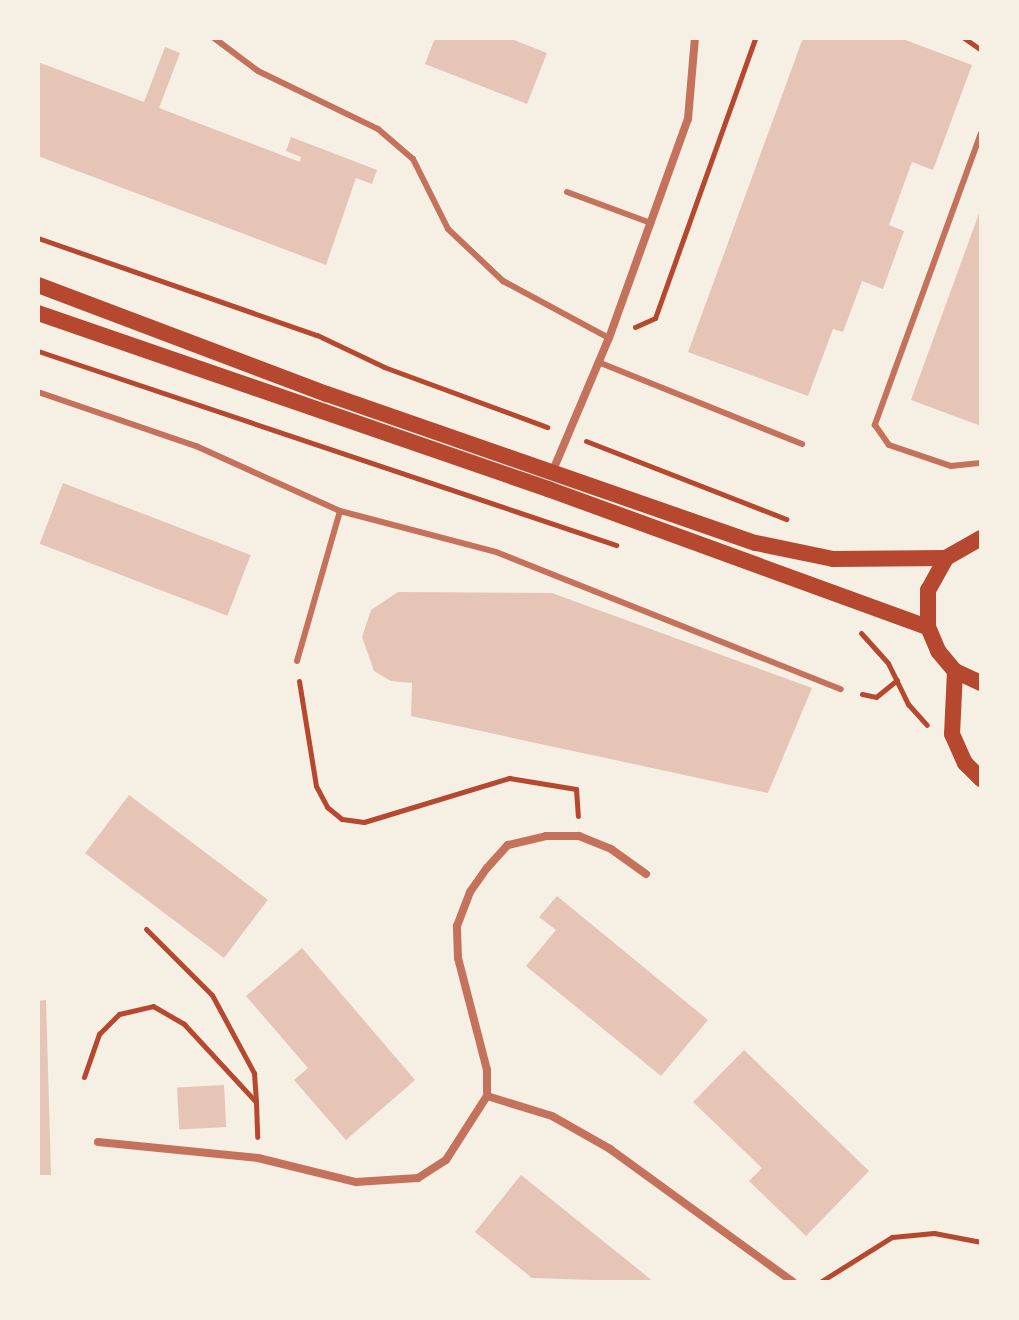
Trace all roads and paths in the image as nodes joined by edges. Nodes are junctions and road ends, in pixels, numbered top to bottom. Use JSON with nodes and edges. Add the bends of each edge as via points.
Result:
{"nodes":[{"id":1,"x":214,"y":38,"type":"edge"},
{"id":2,"x":695,"y":38,"type":"edge"},
{"id":3,"x":755,"y":38,"type":"edge"},
{"id":4,"x":964,"y":38,"type":"edge"},
{"id":5,"x":981,"y":50,"type":"edge"},
{"id":6,"x":981,"y":133,"type":"edge"},
{"id":7,"x":567,"y":192,"type":"dead end"},
{"id":8,"x":651,"y":223,"type":"junction"},
{"id":9,"x":38,"y":238,"type":"edge"},
{"id":10,"x":38,"y":285,"type":"edge"},
{"id":11,"x":38,"y":313,"type":"edge"},
{"id":12,"x":609,"y":338,"type":"junction"},
{"id":13,"x":38,"y":351,"type":"edge"},
{"id":14,"x":598,"y":362,"type":"junction"},
{"id":15,"x":38,"y":392,"type":"edge"},
{"id":16,"x":568,"y":434,"type":"junction"},
{"id":17,"x":802,"y":444,"type":"dead end"},
{"id":18,"x":981,"y":463,"type":"edge"},
{"id":19,"x":550,"y":480,"type":"junction"},
{"id":20,"x":340,"y":511,"type":"junction"},
{"id":21,"x":797,"y":523,"type":"dead end"},
{"id":22,"x":981,"y":538,"type":"edge"},
{"id":23,"x":632,"y":550,"type":"dead end"},
{"id":24,"x":946,"y":558,"type":"junction"},
{"id":25,"x":851,"y":624,"type":"dead end"},
{"id":26,"x":928,"y":627,"type":"junction"},
{"id":27,"x":297,"y":661,"type":"joint"},
{"id":28,"x":955,"y":671,"type":"junction"},
{"id":29,"x":897,"y":680,"type":"junction"},
{"id":30,"x":981,"y":683,"type":"edge"},
{"id":31,"x":841,"y":689,"type":"joint"},
{"id":32,"x":935,"y":728,"type":"dead end"},
{"id":33,"x":981,"y":779,"type":"edge"},
{"id":34,"x":579,"y":836,"type":"junction"},
{"id":35,"x":646,"y":874,"type":"dead end"},
{"id":36,"x":146,"y":929,"type":"dead end"},
{"id":37,"x":84,"y":1077,"type":"dead end"},
{"id":38,"x":487,"y":1096,"type":"junction"},
{"id":39,"x":256,"y":1102,"type":"junction"},
{"id":40,"x":98,"y":1142,"type":"dead end"},
{"id":41,"x":258,"y":1158,"type":"junction"},
{"id":42,"x":981,"y":1242,"type":"edge"},
{"id":43,"x":793,"y":1282,"type":"edge"},
{"id":44,"x":820,"y":1282,"type":"edge"}],
"edges":[{"from":1,"to":12,"type":"lane","via":[[258,71],[378,129],[413,159],[448,229],[503,281]]},
{"from":2,"to":8,"type":"street","via":[[688,119]]},
{"from":3,"to":12,"type":"path","via":[[655,318]]},
{"from":4,"to":5,"type":"path"},
{"from":6,"to":18,"type":"lane","via":[[875,425],[889,445],[951,466]]},
{"from":7,"to":8,"type":"lane"},
{"from":8,"to":12,"type":"street"},
{"from":9,"to":16,"type":"path","via":[[317,335],[384,367]]},
{"from":10,"to":19,"type":"main road"},
{"from":11,"to":19,"type":"main road"},
{"from":12,"to":14,"type":"street"},
{"from":13,"to":23,"type":"path"},
{"from":14,"to":16,"type":"street"},
{"from":14,"to":17,"type":"lane"},
{"from":15,"to":20,"type":"lane","via":[[196,446]]},
{"from":16,"to":19,"type":"street"},
{"from":16,"to":21,"type":"path"},
{"from":19,"to":24,"type":"main road","via":[[795,553],[866,561]]},
{"from":19,"to":26,"type":"main road"},
{"from":20,"to":27,"type":"lane"},
{"from":20,"to":31,"type":"lane","via":[[496,552]]},
{"from":22,"to":24,"type":"main road"},
{"from":24,"to":26,"type":"main road","via":[[928,590]]},
{"from":25,"to":29,"type":"path"},
{"from":26,"to":28,"type":"main road","via":[[938,651]]},
{"from":27,"to":34,"type":"path","via":[[316,786],[327,807],[342,819],[364,822],[509,778],[576,789]]},
{"from":28,"to":30,"type":"main road"},
{"from":28,"to":33,"type":"main road","via":[[952,734],[965,763]]},
{"from":29,"to":31,"type":"path","via":[[876,697]]},
{"from":29,"to":32,"type":"path","via":[[908,704]]},
{"from":34,"to":35,"type":"street","via":[[611,849]]},
{"from":34,"to":38,"type":"street","via":[[546,836],[508,845],[470,892],[457,926],[458,958],[487,1070]]},
{"from":36,"to":39,"type":"path","via":[[212,995],[254,1073]]},
{"from":37,"to":39,"type":"path","via":[[99,1034],[119,1014],[153,1006],[184,1024]]},
{"from":38,"to":41,"type":"street","via":[[446,1160],[418,1178],[356,1182]]},
{"from":38,"to":43,"type":"street","via":[[552,1116],[610,1149]]},
{"from":39,"to":41,"type":"path"},
{"from":40,"to":41,"type":"street"},
{"from":42,"to":44,"type":"path","via":[[934,1233],[892,1237]]}]}
